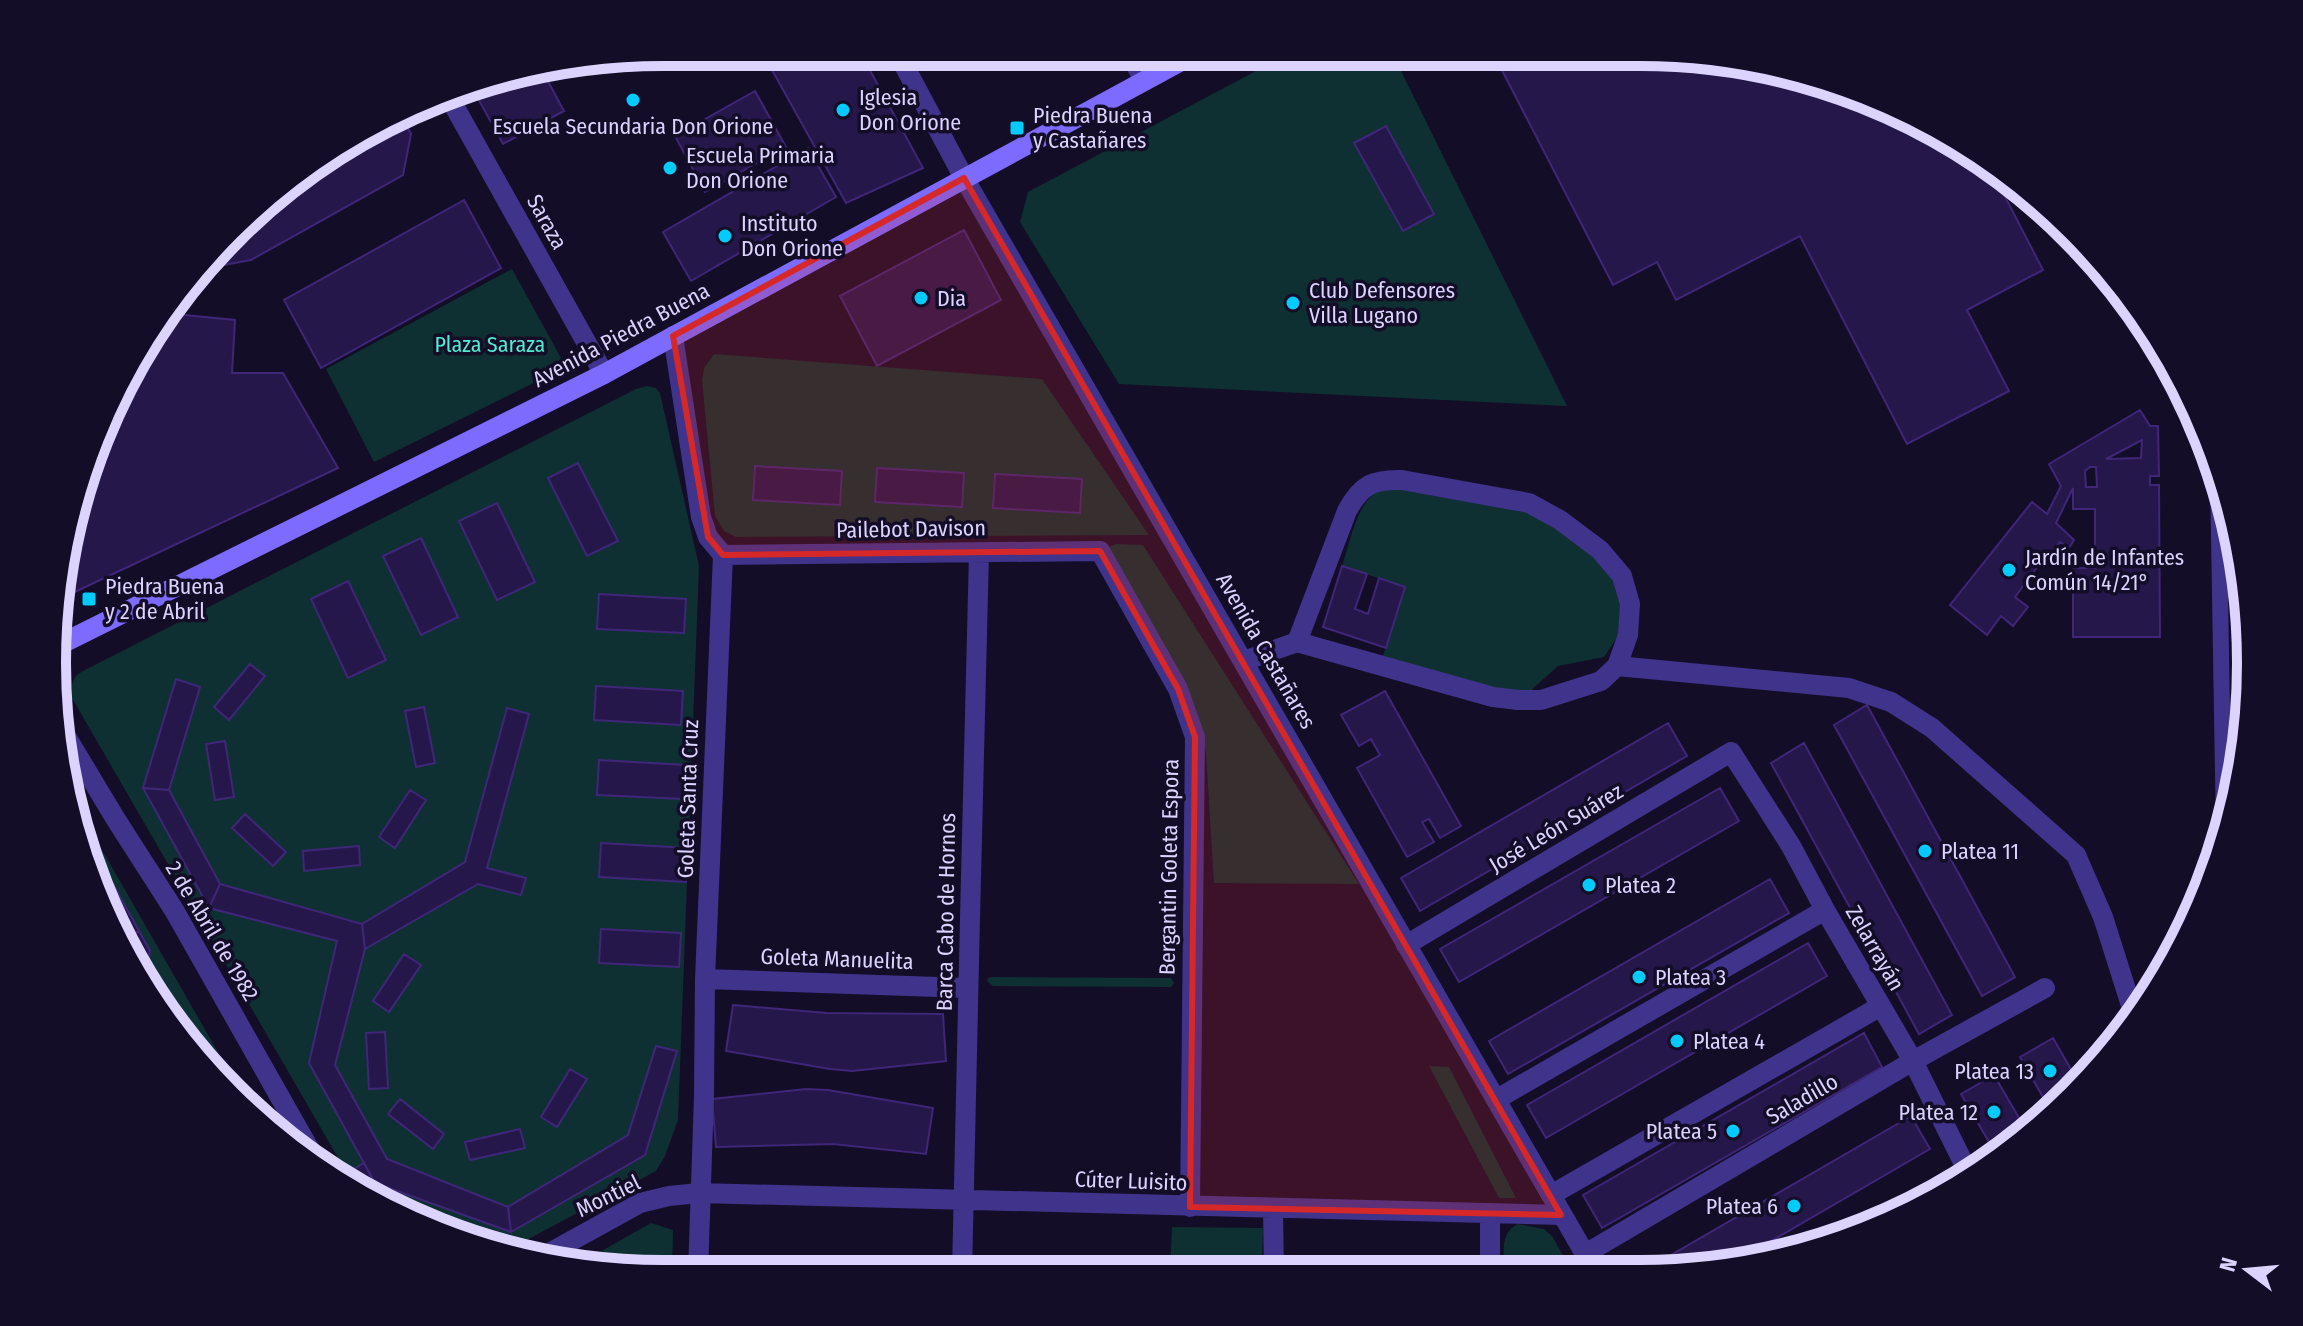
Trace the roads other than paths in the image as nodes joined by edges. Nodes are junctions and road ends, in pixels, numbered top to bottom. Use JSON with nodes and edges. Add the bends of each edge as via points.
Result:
{"nodes":[{"id":1,"x":904,"y":66,"type":"edge"},
{"id":2,"x":1136,"y":66,"type":"edge"},
{"id":3,"x":1171,"y":66,"type":"edge"},
{"id":4,"x":1144,"y":80,"type":"junction"},
{"id":5,"x":453,"y":104,"type":"edge"},
{"id":6,"x":964,"y":178,"type":"junction"},
{"id":7,"x":673,"y":336,"type":"junction"},
{"id":8,"x":604,"y":374,"type":"junction"},
{"id":9,"x":2219,"y":515,"type":"edge"},
{"id":10,"x":1100,"y":551,"type":"joint"},
{"id":11,"x":979,"y":552,"type":"junction"},
{"id":12,"x":723,"y":555,"type":"junction"},
{"id":13,"x":67,"y":641,"type":"edge"},
{"id":14,"x":1297,"y":642,"type":"junction"},
{"id":15,"x":1244,"y":661,"type":"junction"},
{"id":16,"x":1617,"y":666,"type":"junction"},
{"id":17,"x":72,"y":746,"type":"edge"},
{"id":18,"x":1731,"y":752,"type":"joint"},
{"id":19,"x":2223,"y":791,"type":"edge"},
{"id":20,"x":1825,"y":910,"type":"junction"},
{"id":21,"x":1406,"y":945,"type":"junction"},
{"id":22,"x":705,"y":979,"type":"junction"},
{"id":23,"x":967,"y":988,"type":"junction"},
{"id":24,"x":2045,"y":988,"type":"dead end"},
{"id":25,"x":2130,"y":1003,"type":"edge"},
{"id":26,"x":1881,"y":1006,"type":"junction"},
{"id":27,"x":1913,"y":1061,"type":"junction"},
{"id":28,"x":1497,"y":1099,"type":"junction"},
{"id":29,"x":304,"y":1140,"type":"edge"},
{"id":30,"x":1964,"y":1164,"type":"edge"},
{"id":31,"x":699,"y":1193,"type":"junction"},
{"id":32,"x":1551,"y":1195,"type":"junction"},
{"id":33,"x":964,"y":1201,"type":"junction"},
{"id":34,"x":1190,"y":1207,"type":"junction"},
{"id":35,"x":1273,"y":1209,"type":"junction"},
{"id":36,"x":1490,"y":1214,"type":"junction"},
{"id":37,"x":1561,"y":1215,"type":"junction"},
{"id":38,"x":554,"y":1250,"type":"edge"},
{"id":39,"x":698,"y":1260,"type":"edge"},
{"id":40,"x":962,"y":1260,"type":"edge"},
{"id":41,"x":1274,"y":1260,"type":"edge"},
{"id":42,"x":1490,"y":1260,"type":"edge"},
{"id":43,"x":1589,"y":1260,"type":"edge"},
{"id":44,"x":1597,"y":1260,"type":"edge"}],
"edges":[{"from":1,"to":6,"type":"street","name":"Avenida Castañares"},
{"from":2,"to":4,"type":"street"},
{"from":3,"to":4,"type":"main road","name":"Avenida Piedra Buena"},
{"from":4,"to":6,"type":"main road","name":"Avenida Piedra Buena"},
{"from":5,"to":8,"type":"street","name":"Saraza"},
{"from":6,"to":7,"type":"main road","name":"Avenida Piedra Buena"},
{"from":6,"to":15,"type":"street","name":"Avenida Castañares"},
{"from":7,"to":8,"type":"main road","name":"Avenida Piedra Buena"},
{"from":7,"to":12,"type":"street","via":[[701,517]]},
{"from":8,"to":13,"type":"main road","name":"Avenida Piedra Buena"},
{"from":9,"to":19,"type":"street"},
{"from":10,"to":11,"type":"street","name":"Pailebot Davison"},
{"from":10,"to":34,"type":"street","name":"Bergantin Goleta Espora","via":[[1178,689],[1195,737]]},
{"from":11,"to":12,"type":"street","name":"Pailebot Davison"},
{"from":11,"to":23,"type":"street","name":"Barca Cabo de Hornos"},
{"from":12,"to":22,"type":"street","name":"Goleta Santa Cruz"},
{"from":14,"to":15,"type":"street"},
{"from":14,"to":16,"type":"street","via":[[1518,700],[1541,700],[1601,681]]},
{"from":14,"to":16,"type":"street","via":[[1354,498],[1382,479],[1402,480],[1529,503],[1600,550],[1622,576],[1630,604],[1628,635]]},
{"from":15,"to":21,"type":"street","name":"Avenida Castañares"},
{"from":16,"to":25,"type":"street","via":[[1849,688],[1891,702],[1932,728],[2076,855],[2103,917]]},
{"from":17,"to":29,"type":"street","name":"2 de Abril de 1982","via":[[174,910]]},
{"from":18,"to":20,"type":"street","name":"Zelarrayán"},
{"from":18,"to":21,"type":"street","name":"José León Suárez"},
{"from":20,"to":26,"type":"street","name":"Zelarrayán"},
{"from":20,"to":28,"type":"street"},
{"from":21,"to":28,"type":"street","name":"Avenida Castañares"},
{"from":22,"to":23,"type":"street","name":"Goleta Manuelita"},
{"from":22,"to":31,"type":"street","name":"Goleta Santa Cruz"},
{"from":23,"to":33,"type":"street","name":"Barca Cabo de Hornos"},
{"from":24,"to":27,"type":"street","name":"Saladillo"},
{"from":26,"to":27,"type":"street","name":"Zelarrayán"},
{"from":26,"to":32,"type":"street"},
{"from":27,"to":30,"type":"street","name":"Zelarrayán"},
{"from":27,"to":44,"type":"street","name":"Saladillo"},
{"from":28,"to":32,"type":"street","name":"Avenida Castañares"},
{"from":31,"to":33,"type":"street","name":"Cúter Luisito"},
{"from":31,"to":38,"type":"street","name":"Montiel","via":[[640,1203]]},
{"from":31,"to":39,"type":"street","name":"Goleta Santa Cruz"},
{"from":32,"to":37,"type":"street","name":"Avenida Castañares"},
{"from":33,"to":34,"type":"street","name":"Cúter Luisito"},
{"from":33,"to":40,"type":"street","name":"Barca Cabo de Hornos"},
{"from":34,"to":35,"type":"street","name":"Cúter Luisito"},
{"from":35,"to":36,"type":"street","name":"Cúter Luisito"},
{"from":35,"to":41,"type":"street"},
{"from":36,"to":37,"type":"street","name":"Cúter Luisito"},
{"from":36,"to":42,"type":"street"},
{"from":37,"to":43,"type":"street","name":"Avenida Castañares"}]}
